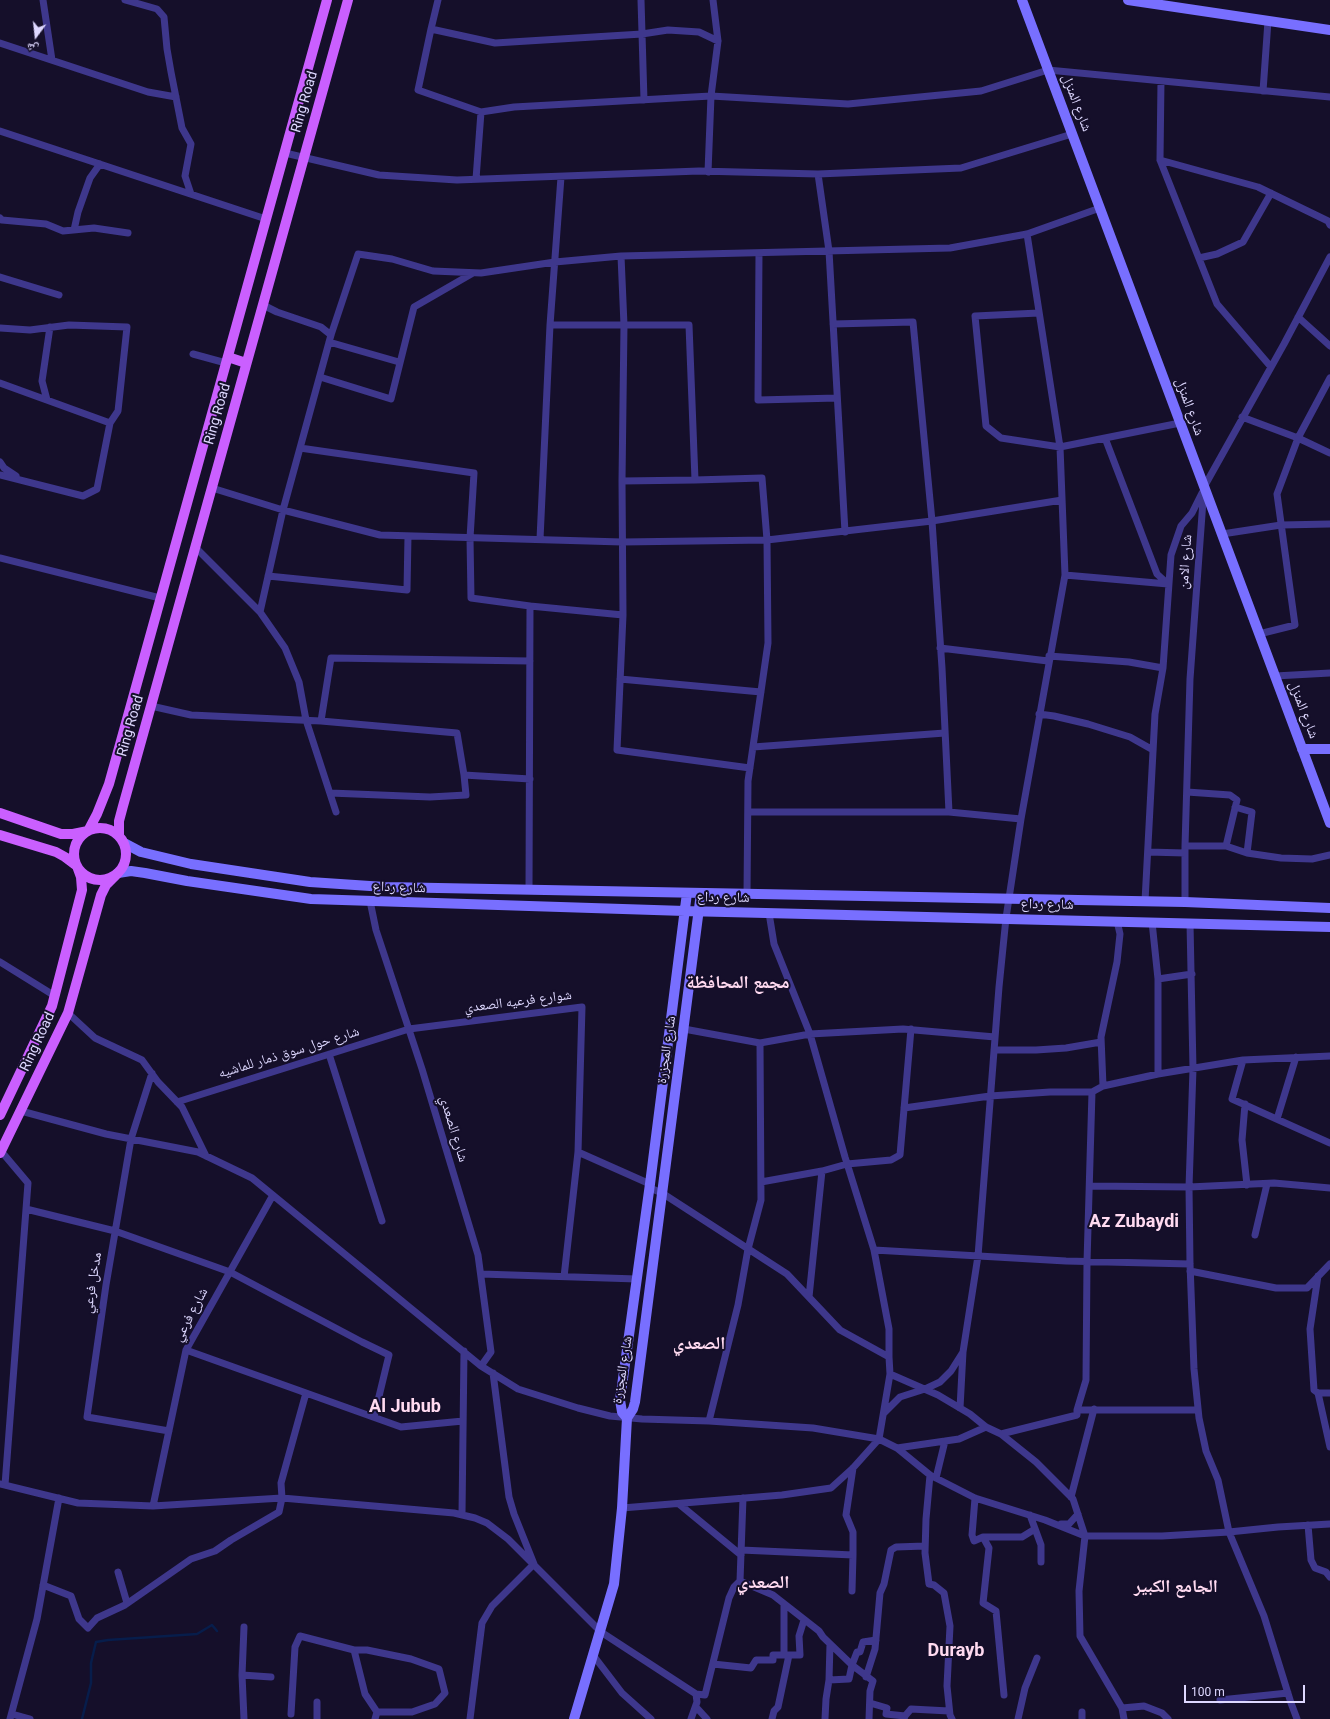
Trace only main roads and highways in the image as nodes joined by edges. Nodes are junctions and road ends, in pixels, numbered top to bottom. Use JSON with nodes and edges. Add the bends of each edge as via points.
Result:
{"nodes":[{"id":1,"x":327,"y":0,"type":"edge"},
{"id":2,"x":348,"y":0,"type":"edge"},
{"id":3,"x":227,"y":360,"type":"junction"},
{"id":4,"x":246,"y":363,"type":"junction"},
{"id":5,"x":0,"y":813,"type":"edge"},
{"id":6,"x":88,"y":831,"type":"junction"},
{"id":7,"x":0,"y":835,"type":"edge"},
{"id":8,"x":122,"y":839,"type":"junction"},
{"id":9,"x":77,"y":866,"type":"junction"},
{"id":10,"x":118,"y":873,"type":"junction"},
{"id":11,"x":27,"y":1060,"type":"junction"},
{"id":12,"x":42,"y":1068,"type":"junction"},
{"id":13,"x":0,"y":1115,"type":"edge"},
{"id":14,"x":0,"y":1152,"type":"edge"}],
"edges":[{"from":1,"to":3,"type":"main road","name":"Ring Road"},
{"from":2,"to":4,"type":"main road","name":"Ring Road"},
{"from":3,"to":4,"type":"main road"},
{"from":3,"to":6,"type":"main road","name":"Ring Road","via":[[109,784]]},
{"from":4,"to":8,"type":"main road","name":"Ring Road","via":[[121,814]]},
{"from":5,"to":6,"type":"main road","via":[[61,834]]},
{"from":6,"to":8,"type":"main road","via":[[104,828]]},
{"from":6,"to":9,"type":"main road","via":[[79,839],[74,850]]},
{"from":7,"to":9,"type":"main road","via":[[56,852]]},
{"from":8,"to":10,"type":"main road","via":[[126,859]]},
{"from":9,"to":10,"type":"main road","via":[[88,877],[96,879],[111,877]]},
{"from":9,"to":11,"type":"main road","name":"Ring Road","via":[[82,890],[55,996]]},
{"from":10,"to":12,"type":"main road","name":"Ring Road","via":[[106,885],[100,896],[68,1013]]},
{"from":11,"to":12,"type":"main road"},
{"from":11,"to":13,"type":"main road","name":"Ring Road"},
{"from":12,"to":14,"type":"main road","name":"Ring Road"}]}
